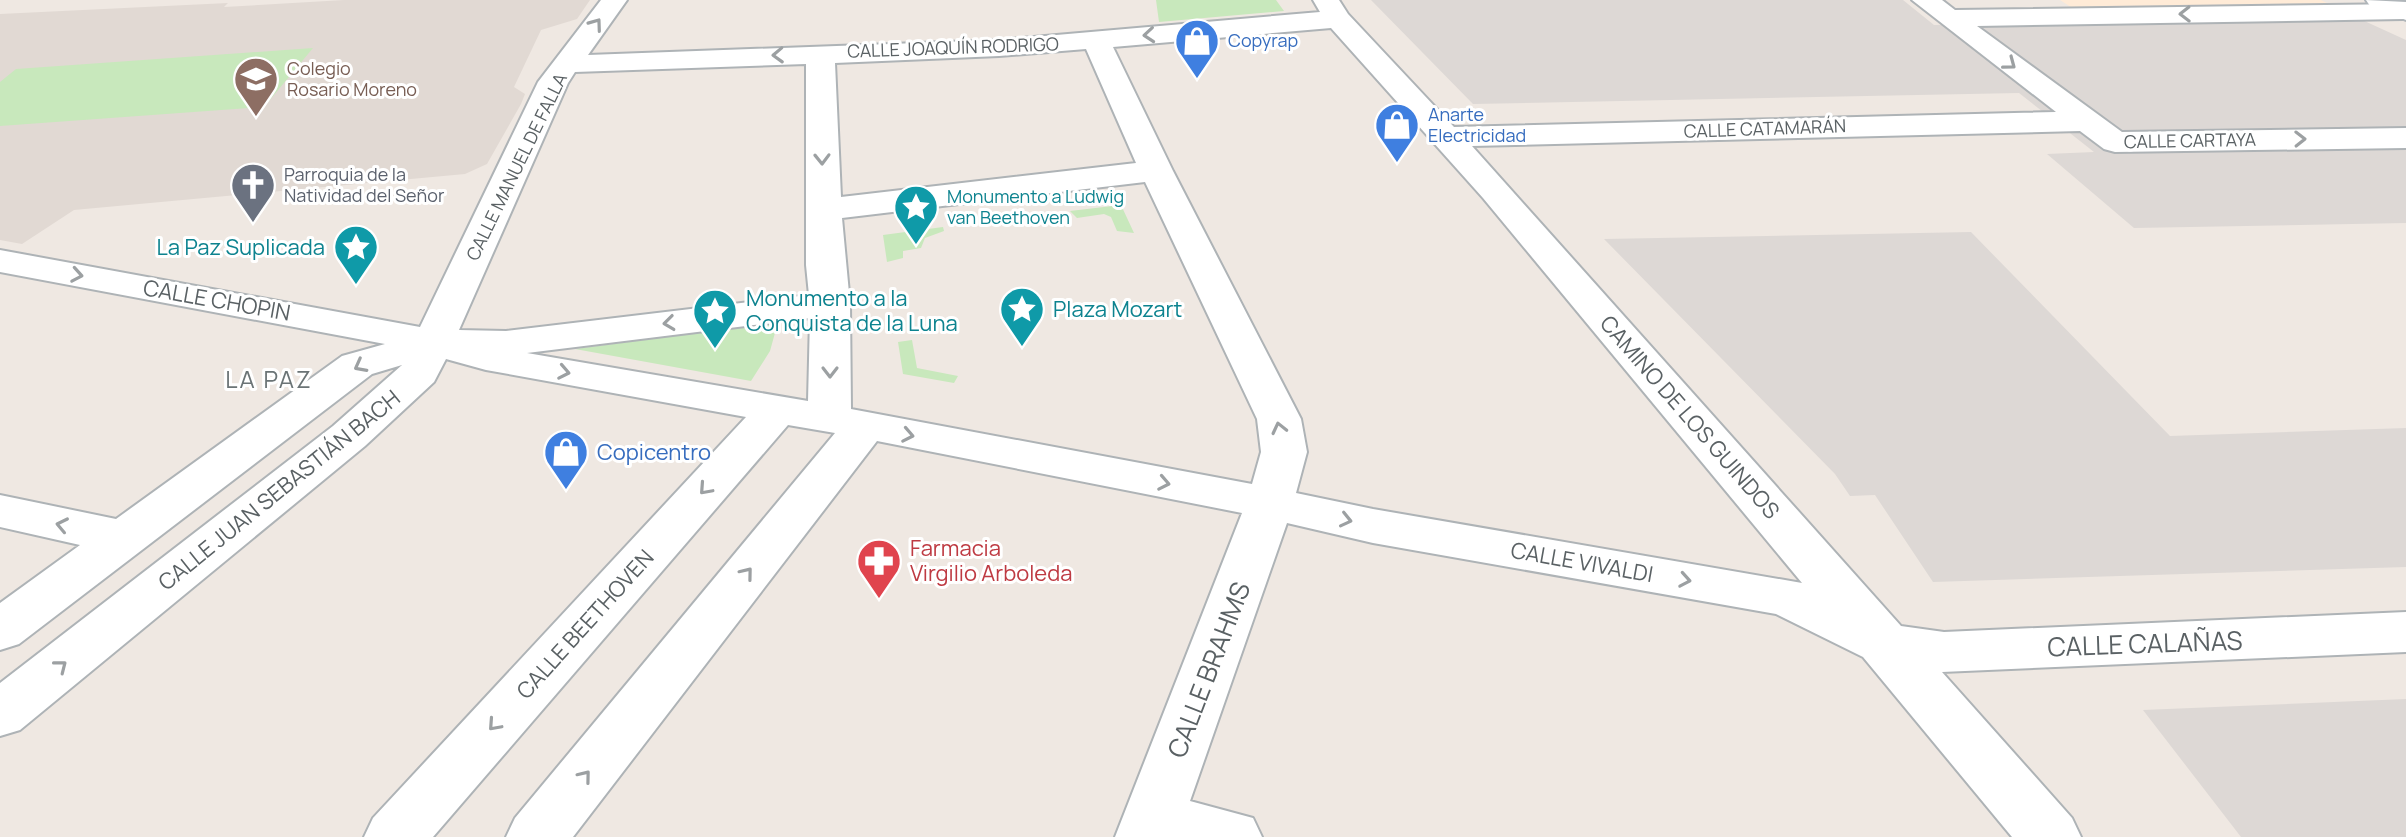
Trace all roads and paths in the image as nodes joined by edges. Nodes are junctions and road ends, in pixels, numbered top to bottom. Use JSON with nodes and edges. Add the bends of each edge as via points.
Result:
{"nodes":[{"id":1,"x":614,"y":0,"type":"edge"},
{"id":2,"x":2396,"y":8,"type":"edge"},
{"id":3,"x":1937,"y":9,"type":"edge"},
{"id":4,"x":1332,"y":10,"type":"edge"},
{"id":5,"x":1096,"y":40,"type":"junction"},
{"id":6,"x":820,"y":53,"type":"junction"},
{"id":7,"x":566,"y":64,"type":"junction"},
{"id":8,"x":2086,"y":121,"type":"junction"},
{"id":9,"x":1445,"y":137,"type":"junction"},
{"id":10,"x":2406,"y":138,"type":"edge"},
{"id":11,"x":1156,"y":171,"type":"junction"},
{"id":12,"x":823,"y":210,"type":"junction"},
{"id":13,"x":0,"y":261,"type":"edge"},
{"id":14,"x":830,"y":304,"type":"junction"},
{"id":15,"x":434,"y":342,"type":"junction"},
{"id":16,"x":776,"y":411,"type":"junction"},
{"id":17,"x":847,"y":423,"type":"junction"},
{"id":18,"x":1270,"y":503,"type":"junction"},
{"id":19,"x":0,"y":511,"type":"edge"},
{"id":20,"x":124,"y":538,"type":"junction"},
{"id":21,"x":0,"y":630,"type":"edge"},
{"id":22,"x":2406,"y":632,"type":"edge"},
{"id":23,"x":1885,"y":644,"type":"junction"},
{"id":24,"x":0,"y":714,"type":"edge"},
{"id":25,"x":1149,"y":828,"type":"edge"},
{"id":26,"x":2036,"y":832,"type":"edge"},
{"id":27,"x":395,"y":837,"type":"edge"},
{"id":28,"x":537,"y":837,"type":"edge"},
{"id":29,"x":1231,"y":837,"type":"edge"}],
"edges":[{"from":7,"to":1,"type":"street","name":"CALLE MANUEL DE FALLA","one_way":true},
{"from":2,"to":3,"type":"street","one_way":true},
{"from":3,"to":8,"type":"street","name":"CALLE CARTAYA","one_way":true},
{"from":4,"to":5,"type":"street","name":"CALLE JOAQUÍN RODRIGO","one_way":true},
{"from":4,"to":9,"type":"street","name":"CAMINO DE LOS GUINDOS"},
{"from":5,"to":6,"type":"street","name":"CALLE JOAQUÍN RODRIGO"},
{"from":5,"to":11,"type":"street"},
{"from":6,"to":7,"type":"street","name":"CALLE JOAQUÍN RODRIGO","one_way":true},
{"from":6,"to":12,"type":"street","one_way":true},
{"from":7,"to":15,"type":"street","name":"CALLE MANUEL DE FALLA","via":[[553,82]]},
{"from":8,"to":9,"type":"street","name":"CALLE CATAMARÁN"},
{"from":8,"to":10,"type":"street","name":"CALLE CARTAYA","one_way":true,"via":[[2115,142]]},
{"from":9,"to":23,"type":"street","name":"CAMINO DE LOS GUINDOS"},
{"from":11,"to":12,"type":"street"},
{"from":18,"to":11,"type":"street","one_way":true,"via":[[1284,452],[1279,419]]},
{"from":12,"to":14,"type":"street"},
{"from":13,"to":15,"type":"street","name":"CALLE CHOPIN","one_way":true},
{"from":14,"to":15,"type":"street","name":"CALLE CHOPIN","one_way":true,"via":[[506,343]]},
{"from":14,"to":17,"type":"street","one_way":true},
{"from":15,"to":16,"type":"street","name":"CALLE CHOPIN","one_way":true,"via":[[486,358]]},
{"from":15,"to":20,"type":"street","name":"CALLE JUAN SEBASTIÁN BACH","one_way":true,"via":[[357,365]]},
{"from":24,"to":15,"type":"street","name":"CALLE JUAN SEBASTIÁN BACH","one_way":true,"via":[[360,427],[419,373]]},
{"from":16,"to":17,"type":"street"},
{"from":16,"to":27,"type":"street","name":"CALLE BEETHOVEN","one_way":true},
{"from":17,"to":18,"type":"street","one_way":true},
{"from":28,"to":17,"type":"street","one_way":true},
{"from":18,"to":23,"type":"street","name":"CALLE VIVALDI","one_way":true,"via":[[1389,529],[1787,597]]},
{"from":18,"to":25,"type":"street","name":"CALLE BRAHMS"},
{"from":20,"to":19,"type":"street","one_way":true},
{"from":20,"to":21,"type":"street","name":"CALLE JUAN SEBASTIÁN BACH"},
{"from":22,"to":23,"type":"street","name":"CALLE CALAÑAS","via":[[1944,652]]},
{"from":23,"to":26,"type":"street","name":"CAMINO DE LOS GUINDOS"},
{"from":25,"to":29,"type":"street"}]}
